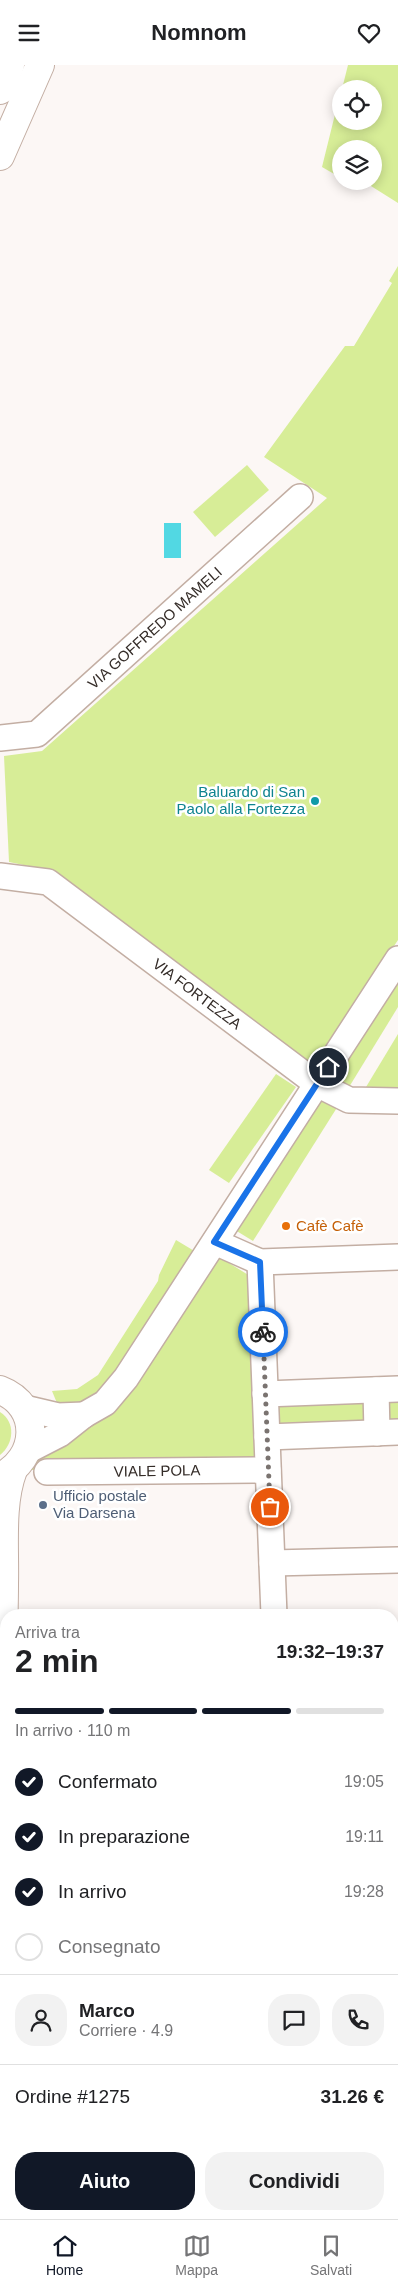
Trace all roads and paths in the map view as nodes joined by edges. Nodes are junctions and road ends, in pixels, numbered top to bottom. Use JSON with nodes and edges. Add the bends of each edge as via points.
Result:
{"nodes":[{"id":1,"x":10,"y":65,"type":"edge"},
{"id":2,"x":40,"y":65,"type":"edge"},
{"id":3,"x":0,"y":89,"type":"edge"},
{"id":4,"x":0,"y":156,"type":"edge"},
{"id":5,"x":300,"y":497,"type":"dead end"},
{"id":6,"x":0,"y":738,"type":"edge"},
{"id":7,"x":0,"y":876,"type":"edge"},
{"id":8,"x":396,"y":965,"type":"edge"},
{"id":9,"x":317,"y":1083,"type":"junction"},
{"id":10,"x":398,"y":1101,"type":"edge"},
{"id":11,"x":214,"y":1242,"type":"junction"},
{"id":12,"x":398,"y":1257,"type":"edge"},
{"id":13,"x":260,"y":1262,"type":"junction"},
{"id":14,"x":0,"y":1390,"type":"edge"},
{"id":15,"x":387,"y":1390,"type":"edge"},
{"id":16,"x":265,"y":1393,"type":"junction"},
{"id":17,"x":24,"y":1408,"type":"junction"},
{"id":18,"x":84,"y":1415,"type":"junction"},
{"id":19,"x":387,"y":1433,"type":"edge"},
{"id":20,"x":267,"y":1437,"type":"junction"},
{"id":21,"x":14,"y":1466,"type":"edge"},
{"id":22,"x":268,"y":1470,"type":"junction"},
{"id":23,"x":47,"y":1472,"type":"dead end"},
{"id":24,"x":398,"y":1560,"type":"edge"},
{"id":25,"x":272,"y":1563,"type":"junction"},
{"id":26,"x":4,"y":1609,"type":"edge"},
{"id":27,"x":274,"y":1609,"type":"edge"}],
"edges":[{"from":1,"to":3,"type":"main road"},
{"from":2,"to":4,"type":"main road"},
{"from":5,"to":6,"type":"street","name":"VIA GOFFREDO MAMELI","via":[[37,734]]},
{"from":7,"to":9,"type":"street","name":"VIA FORTEZZA","via":[[48,882]]},
{"from":8,"to":9,"type":"street"},
{"from":9,"to":10,"type":"street","name":"VIA FORTEZZA","via":[[350,1100]]},
{"from":9,"to":11,"type":"street"},
{"from":11,"to":13,"type":"street"},
{"from":11,"to":18,"type":"street","via":[[126,1379],[105,1403]]},
{"from":12,"to":13,"type":"street"},
{"from":13,"to":16,"type":"street"},
{"from":14,"to":17,"type":"main road"},
{"from":15,"to":16,"type":"street"},
{"from":15,"to":19,"type":"street"},
{"from":16,"to":20,"type":"street"},
{"from":17,"to":18,"type":"street","via":[[58,1416]]},
{"from":17,"to":21,"type":"main road","via":[[30,1426]]},
{"from":18,"to":21,"type":"street"},
{"from":19,"to":20,"type":"street"},
{"from":20,"to":22,"type":"street"},
{"from":21,"to":26,"type":"main road","via":[[7,1490]]},
{"from":22,"to":23,"type":"street","name":"VIALE POLA"},
{"from":22,"to":25,"type":"street"},
{"from":24,"to":25,"type":"street"},
{"from":25,"to":27,"type":"street"}]}
